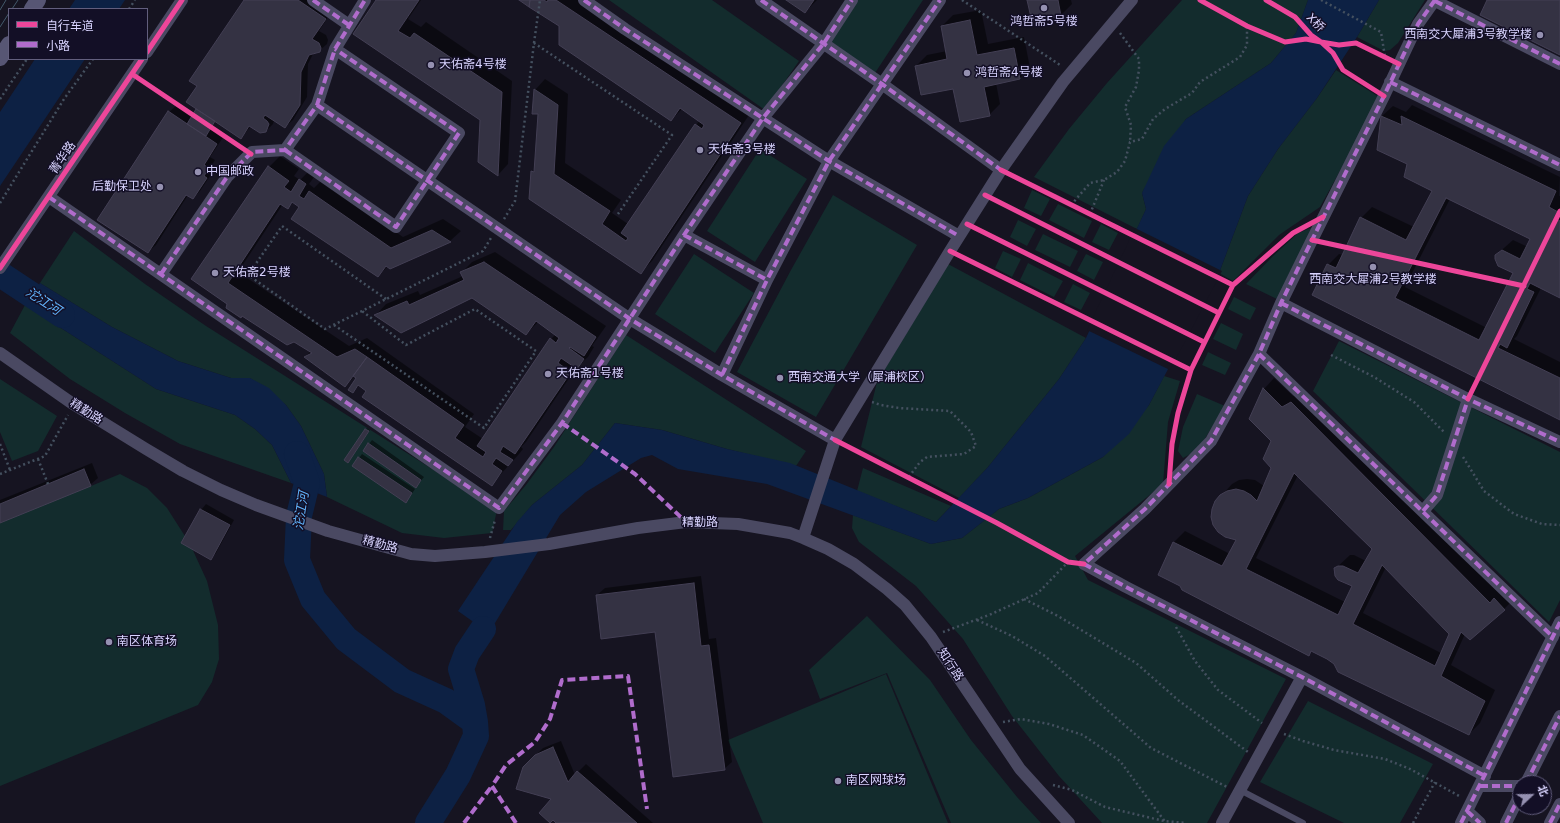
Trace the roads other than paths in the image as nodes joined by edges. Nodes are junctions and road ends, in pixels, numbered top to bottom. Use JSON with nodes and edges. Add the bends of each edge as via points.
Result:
{"nodes":[{"id":1,"x":182,"y":0,"type":"edge"},
{"id":2,"x":313,"y":0,"type":"edge"},
{"id":3,"x":364,"y":0,"type":"edge"},
{"id":4,"x":584,"y":0,"type":"edge"},
{"id":5,"x":761,"y":0,"type":"edge"},
{"id":6,"x":852,"y":0,"type":"edge"},
{"id":7,"x":940,"y":0,"type":"edge"},
{"id":8,"x":1132,"y":0,"type":"edge"},
{"id":9,"x":1435,"y":0,"type":"edge"},
{"id":10,"x":349,"y":25,"type":"junction"},
{"id":11,"x":824,"y":43,"type":"junction"},
{"id":12,"x":8,"y":46,"type":"edge"},
{"id":13,"x":335,"y":49,"type":"junction"},
{"id":14,"x":148,"y":51,"type":"edge"},
{"id":15,"x":0,"y":58,"type":"edge"},
{"id":16,"x":141,"y":60,"type":"edge"},
{"id":17,"x":1560,"y":64,"type":"edge"},
{"id":18,"x":1390,"y":82,"type":"junction"},
{"id":19,"x":882,"y":84,"type":"junction"},
{"id":20,"x":317,"y":104,"type":"junction"},
{"id":21,"x":763,"y":118,"type":"junction"},
{"id":22,"x":285,"y":150,"type":"junction"},
{"id":23,"x":829,"y":160,"type":"junction"},
{"id":24,"x":1560,"y":165,"type":"edge"},
{"id":25,"x":1001,"y":170,"type":"junction"},
{"id":26,"x":427,"y":181,"type":"junction"},
{"id":27,"x":49,"y":197,"type":"junction"},
{"id":28,"x":684,"y":235,"type":"junction"},
{"id":29,"x":959,"y":236,"type":"junction"},
{"id":30,"x":0,"y":268,"type":"edge"},
{"id":31,"x":161,"y":274,"type":"junction"},
{"id":32,"x":767,"y":280,"type":"junction"},
{"id":33,"x":1281,"y":303,"type":"junction"},
{"id":34,"x":630,"y":319,"type":"junction"},
{"id":35,"x":0,"y":354,"type":"edge"},
{"id":36,"x":1260,"y":354,"type":"junction"},
{"id":37,"x":722,"y":375,"type":"junction"},
{"id":38,"x":1468,"y":399,"type":"junction"},
{"id":39,"x":835,"y":440,"type":"junction"},
{"id":40,"x":1560,"y":442,"type":"edge"},
{"id":41,"x":1423,"y":510,"type":"junction"},
{"id":42,"x":802,"y":538,"type":"junction"},
{"id":43,"x":1560,"y":622,"type":"edge"},
{"id":44,"x":1553,"y":637,"type":"junction"},
{"id":45,"x":1302,"y":677,"type":"junction"},
{"id":46,"x":1560,"y":716,"type":"edge"},
{"id":47,"x":1530,"y":775,"type":"edge"},
{"id":48,"x":1482,"y":781,"type":"junction"},
{"id":49,"x":1512,"y":785,"type":"edge"},
{"id":50,"x":1240,"y":790,"type":"junction"},
{"id":51,"x":1469,"y":807,"type":"junction"},
{"id":52,"x":1559,"y":810,"type":"edge"},
{"id":53,"x":1512,"y":811,"type":"edge"},
{"id":54,"x":1069,"y":823,"type":"edge"},
{"id":55,"x":1222,"y":823,"type":"edge"},
{"id":56,"x":1303,"y":823,"type":"edge"},
{"id":57,"x":1461,"y":823,"type":"edge"},
{"id":58,"x":1480,"y":823,"type":"edge"},
{"id":59,"x":1506,"y":823,"type":"edge"},
{"id":60,"x":1550,"y":823,"type":"edge"}],
"edges":[{"from":1,"to":14,"type":"street"},
{"from":2,"to":10,"type":"street"},
{"from":3,"to":10,"type":"street"},
{"from":4,"to":21,"type":"street"},
{"from":5,"to":11,"type":"street"},
{"from":6,"to":11,"type":"street"},
{"from":7,"to":19,"type":"street"},
{"from":8,"to":25,"type":"street","via":[[1071,72]]},
{"from":9,"to":17,"type":"street"},
{"from":9,"to":18,"type":"street","via":[[1418,24]]},
{"from":10,"to":13,"type":"street"},
{"from":11,"to":19,"type":"street"},
{"from":11,"to":21,"type":"street"},
{"from":12,"to":15,"type":"street"},
{"from":13,"to":20,"type":"street"},
{"from":13,"to":26,"type":"street","via":[[459,133]]},
{"from":16,"to":27,"type":"street","name":"菁华路"},
{"from":18,"to":24,"type":"street"},
{"from":18,"to":33,"type":"street"},
{"from":19,"to":23,"type":"street"},
{"from":19,"to":25,"type":"street"},
{"from":20,"to":22,"type":"street"},
{"from":20,"to":26,"type":"street"},
{"from":21,"to":23,"type":"street"},
{"from":21,"to":28,"type":"street"},
{"from":22,"to":26,"type":"street","via":[[396,226]]},
{"from":22,"to":31,"type":"street","via":[[252,152],[227,177]]},
{"from":23,"to":29,"type":"street"},
{"from":23,"to":32,"type":"street"},
{"from":25,"to":29,"type":"street"},
{"from":26,"to":34,"type":"street"},
{"from":27,"to":30,"type":"street","name":"菁华路"},
{"from":27,"to":31,"type":"street"},
{"from":28,"to":32,"type":"street"},
{"from":28,"to":34,"type":"street"},
{"from":29,"to":39,"type":"street"},
{"from":31,"to":34,"type":"street","via":[[499,508],[562,423]]},
{"from":32,"to":37,"type":"street"},
{"from":33,"to":36,"type":"street"},
{"from":33,"to":38,"type":"street"},
{"from":34,"to":37,"type":"street"},
{"from":35,"to":42,"type":"street","name":"精勤路","via":[[73,404],[183,471],[222,490],[328,531],[411,554],[435,556],[485,552],[549,544],[638,528],[698,522],[738,524],[776,530]]},
{"from":36,"to":41,"type":"street"},
{"from":36,"to":45,"type":"street","via":[[1211,441],[1145,509],[1084,564]]},
{"from":37,"to":39,"type":"street"},
{"from":38,"to":40,"type":"street"},
{"from":38,"to":41,"type":"street","via":[[1437,495]]},
{"from":39,"to":42,"type":"street"},
{"from":41,"to":44,"type":"street"},
{"from":42,"to":54,"type":"street","name":"知行路","via":[[854,564],[905,605],[931,637],[1020,769]]},
{"from":43,"to":44,"type":"street"},
{"from":44,"to":48,"type":"street"},
{"from":45,"to":48,"type":"street"},
{"from":45,"to":50,"type":"street"},
{"from":46,"to":47,"type":"street"},
{"from":48,"to":49,"type":"street"},
{"from":48,"to":51,"type":"street"},
{"from":50,"to":55,"type":"street"},
{"from":50,"to":56,"type":"lane"},
{"from":51,"to":57,"type":"street"},
{"from":51,"to":58,"type":"street"},
{"from":52,"to":60,"type":"street"},
{"from":53,"to":59,"type":"street"}]}
